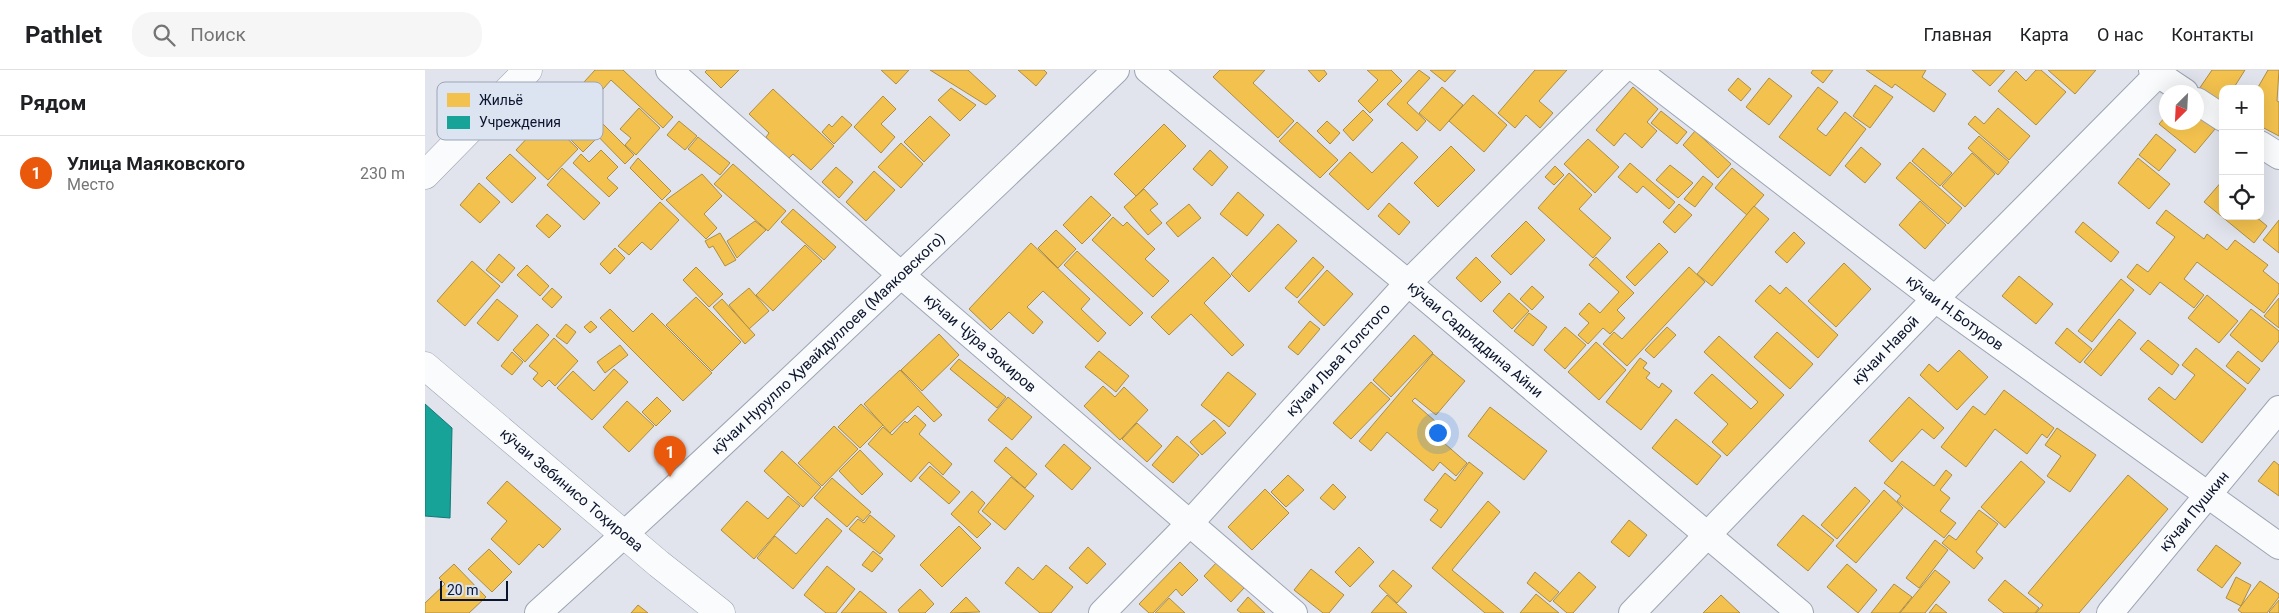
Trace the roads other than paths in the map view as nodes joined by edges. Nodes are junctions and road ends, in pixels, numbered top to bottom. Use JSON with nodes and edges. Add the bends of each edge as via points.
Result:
{"nodes":[{"id":1,"x":528,"y":70,"type":"edge"},
{"id":2,"x":669,"y":70,"type":"edge"},
{"id":3,"x":1116,"y":70,"type":"edge"},
{"id":4,"x":1148,"y":70,"type":"edge"},
{"id":5,"x":1622,"y":70,"type":"edge"},
{"id":6,"x":1637,"y":70,"type":"edge"},
{"id":7,"x":2157,"y":71,"type":"edge"},
{"id":8,"x":516,"y":82,"type":"edge"},
{"id":9,"x":2176,"y":85,"type":"edge"},
{"id":10,"x":2204,"y":105,"type":"edge"},
{"id":11,"x":2219,"y":115,"type":"edge"},
{"id":12,"x":459,"y":140,"type":"edge"},
{"id":13,"x":2264,"y":147,"type":"edge"},
{"id":14,"x":2279,"y":156,"type":"edge"},
{"id":15,"x":425,"y":175,"type":"edge"},
{"id":16,"x":901,"y":275,"type":"junction"},
{"id":17,"x":1408,"y":283,"type":"junction"},
{"id":18,"x":1935,"y":299,"type":"junction"},
{"id":19,"x":425,"y":366,"type":"edge"},
{"id":20,"x":2279,"y":409,"type":"edge"},
{"id":21,"x":2207,"y":494,"type":"junction"},
{"id":22,"x":1190,"y":523,"type":"junction"},
{"id":23,"x":625,"y":535,"type":"junction"},
{"id":24,"x":1707,"y":535,"type":"junction"},
{"id":25,"x":2279,"y":546,"type":"edge"},
{"id":26,"x":538,"y":613,"type":"edge"},
{"id":27,"x":721,"y":613,"type":"edge"},
{"id":28,"x":1103,"y":613,"type":"edge"},
{"id":29,"x":1294,"y":613,"type":"edge"},
{"id":30,"x":1632,"y":613,"type":"edge"},
{"id":31,"x":1800,"y":613,"type":"edge"},
{"id":32,"x":2110,"y":613,"type":"edge"}],
"edges":[{"from":1,"to":8,"type":"main road"},
{"from":2,"to":16,"type":"street","name":"кӯчаи Ҷӯра Зокиров"},
{"from":3,"to":16,"type":"street","name":"кӯчаи Нурулло Ҳувайдуллоев (Маяковского)"},
{"from":4,"to":17,"type":"street","name":"кӯчаи Садриддина Айни"},
{"from":5,"to":17,"type":"street","name":"кӯчаи Льва Толстого"},
{"from":6,"to":18,"type":"street","name":"кӯчаи Н.Ботуров"},
{"from":7,"to":9,"type":"street"},
{"from":7,"to":18,"type":"street","name":"кӯчаи Навоӣ"},
{"from":10,"to":11,"type":"street"},
{"from":12,"to":15,"type":"main road"},
{"from":13,"to":14,"type":"street"},
{"from":16,"to":22,"type":"street","name":"кӯчаи Ҷӯра Зокиров"},
{"from":16,"to":23,"type":"street","name":"кӯчаи Нурулло Ҳувайдуллоев (Маяковского)"},
{"from":17,"to":22,"type":"street","name":"кӯчаи Льва Толстого"},
{"from":17,"to":24,"type":"street","name":"кӯчаи Садриддина Айни"},
{"from":18,"to":21,"type":"street","name":"кӯчаи Н.Ботуров"},
{"from":18,"to":24,"type":"street","name":"кӯчаи Навоӣ"},
{"from":19,"to":23,"type":"main road","name":"кӯчаи Зебинисо Тоҳирова"},
{"from":20,"to":21,"type":"street","name":"кӯчаи Пушкин"},
{"from":21,"to":25,"type":"street","name":"кӯчаи Н.Ботуров"},
{"from":21,"to":32,"type":"street","name":"кӯчаи Пушкин"},
{"from":22,"to":28,"type":"street","name":"кӯчаи Льва Толстого"},
{"from":22,"to":29,"type":"street","name":"кӯчаи Ҷӯра Зокиров"},
{"from":23,"to":26,"type":"street","name":"кӯчаи Нурулло Ҳувайдуллоев (Маяковского)"},
{"from":23,"to":27,"type":"main road","name":"кӯчаи Зебинисо Тоҳирова"},
{"from":24,"to":30,"type":"street","name":"кӯчаи Навоӣ"},
{"from":24,"to":31,"type":"street","name":"кӯчаи Садриддина Айни"}]}
